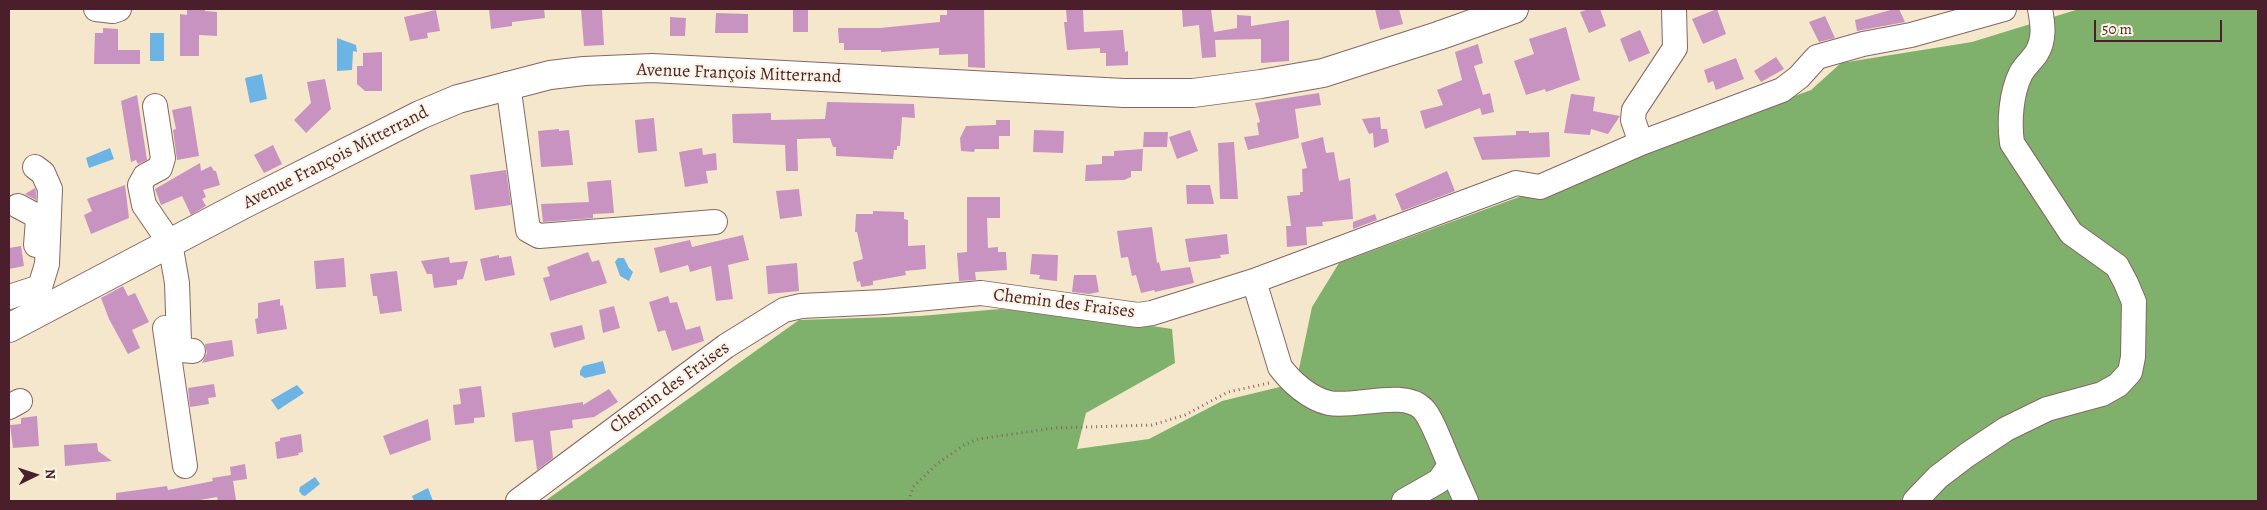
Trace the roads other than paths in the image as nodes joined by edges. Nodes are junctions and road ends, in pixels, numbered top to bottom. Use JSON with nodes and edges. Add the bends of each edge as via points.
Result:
{"nodes":[{"id":1,"x":96,"y":9,"type":"edge"},
{"id":2,"x":118,"y":9,"type":"edge"},
{"id":3,"x":1514,"y":9,"type":"edge"},
{"id":4,"x":1674,"y":9,"type":"edge"},
{"id":5,"x":2004,"y":9,"type":"edge"},
{"id":6,"x":2040,"y":9,"type":"edge"},
{"id":7,"x":508,"y":84,"type":"junction"},
{"id":8,"x":155,"y":106,"type":"dead end"},
{"id":9,"x":1641,"y":143,"type":"junction"},
{"id":10,"x":35,"y":167,"type":"dead end"},
{"id":11,"x":18,"y":206,"type":"dead end"},
{"id":12,"x":714,"y":222,"type":"dead end"},
{"id":13,"x":170,"y":243,"type":"junction"},
{"id":14,"x":1254,"y":281,"type":"junction"},
{"id":15,"x":176,"y":283,"type":"junction"},
{"id":16,"x":9,"y":297,"type":"edge"},
{"id":17,"x":44,"y":297,"type":"junction"},
{"id":18,"x":9,"y":328,"type":"edge"},
{"id":19,"x":194,"y":351,"type":"dead end"},
{"id":20,"x":1450,"y":465,"type":"junction"},
{"id":21,"x":184,"y":466,"type":"dead end"},
{"id":22,"x":518,"y":501,"type":"edge"},
{"id":23,"x":1404,"y":501,"type":"edge"},
{"id":24,"x":1466,"y":501,"type":"edge"},
{"id":25,"x":1915,"y":501,"type":"edge"}],
"edges":[{"from":1,"to":2,"type":"street"},
{"from":3,"to":7,"type":"main road","name":"Avenue François Mitterrand","via":[[1324,73],[1193,93],[1124,93],[652,68],[584,71]]},
{"from":4,"to":9,"type":"street","via":[[1675,48],[1634,110],[1633,120]]},
{"from":5,"to":9,"type":"street","name":"Chemin des Fraises","via":[[1817,58],[1782,90]]},
{"from":6,"to":25,"type":"street","via":[[2044,33],[2015,87],[2010,130],[2012,143],[2071,233],[2117,266],[2126,283],[2134,302],[2130,372],[2118,385],[2102,394],[2047,409],[2006,429],[1938,477]]},
{"from":7,"to":12,"type":"street","via":[[528,230],[539,236]]},
{"from":7,"to":13,"type":"main road","name":"Avenue François Mitterrand","via":[[420,115]]},
{"from":8,"to":13,"type":"street","via":[[163,158],[160,168],[145,176],[140,185],[144,205]]},
{"from":9,"to":14,"type":"street","name":"Chemin des Fraises","via":[[1540,187],[1516,183]]},
{"from":10,"to":17,"type":"street","via":[[43,173],[50,189]]},
{"from":11,"to":17,"type":"street","via":[[38,220],[35,267]]},
{"from":13,"to":15,"type":"street"},
{"from":13,"to":17,"type":"main road","name":"Avenue François Mitterrand"},
{"from":14,"to":20,"type":"street","via":[[1278,362],[1285,374],[1306,392],[1328,403],[1415,402],[1425,411]]},
{"from":14,"to":22,"type":"street","name":"Chemin des Fraises","via":[[1138,315],[981,294],[801,306],[784,310],[726,346]]},
{"from":15,"to":19,"type":"street","via":[[179,342],[182,350]]},
{"from":15,"to":21,"type":"street","via":[[167,295],[164,318]]},
{"from":16,"to":17,"type":"street"},
{"from":17,"to":18,"type":"main road","name":"Avenue François Mitterrand"},
{"from":20,"to":23,"type":"street","via":[[1439,481]]},
{"from":20,"to":24,"type":"street"}]}
